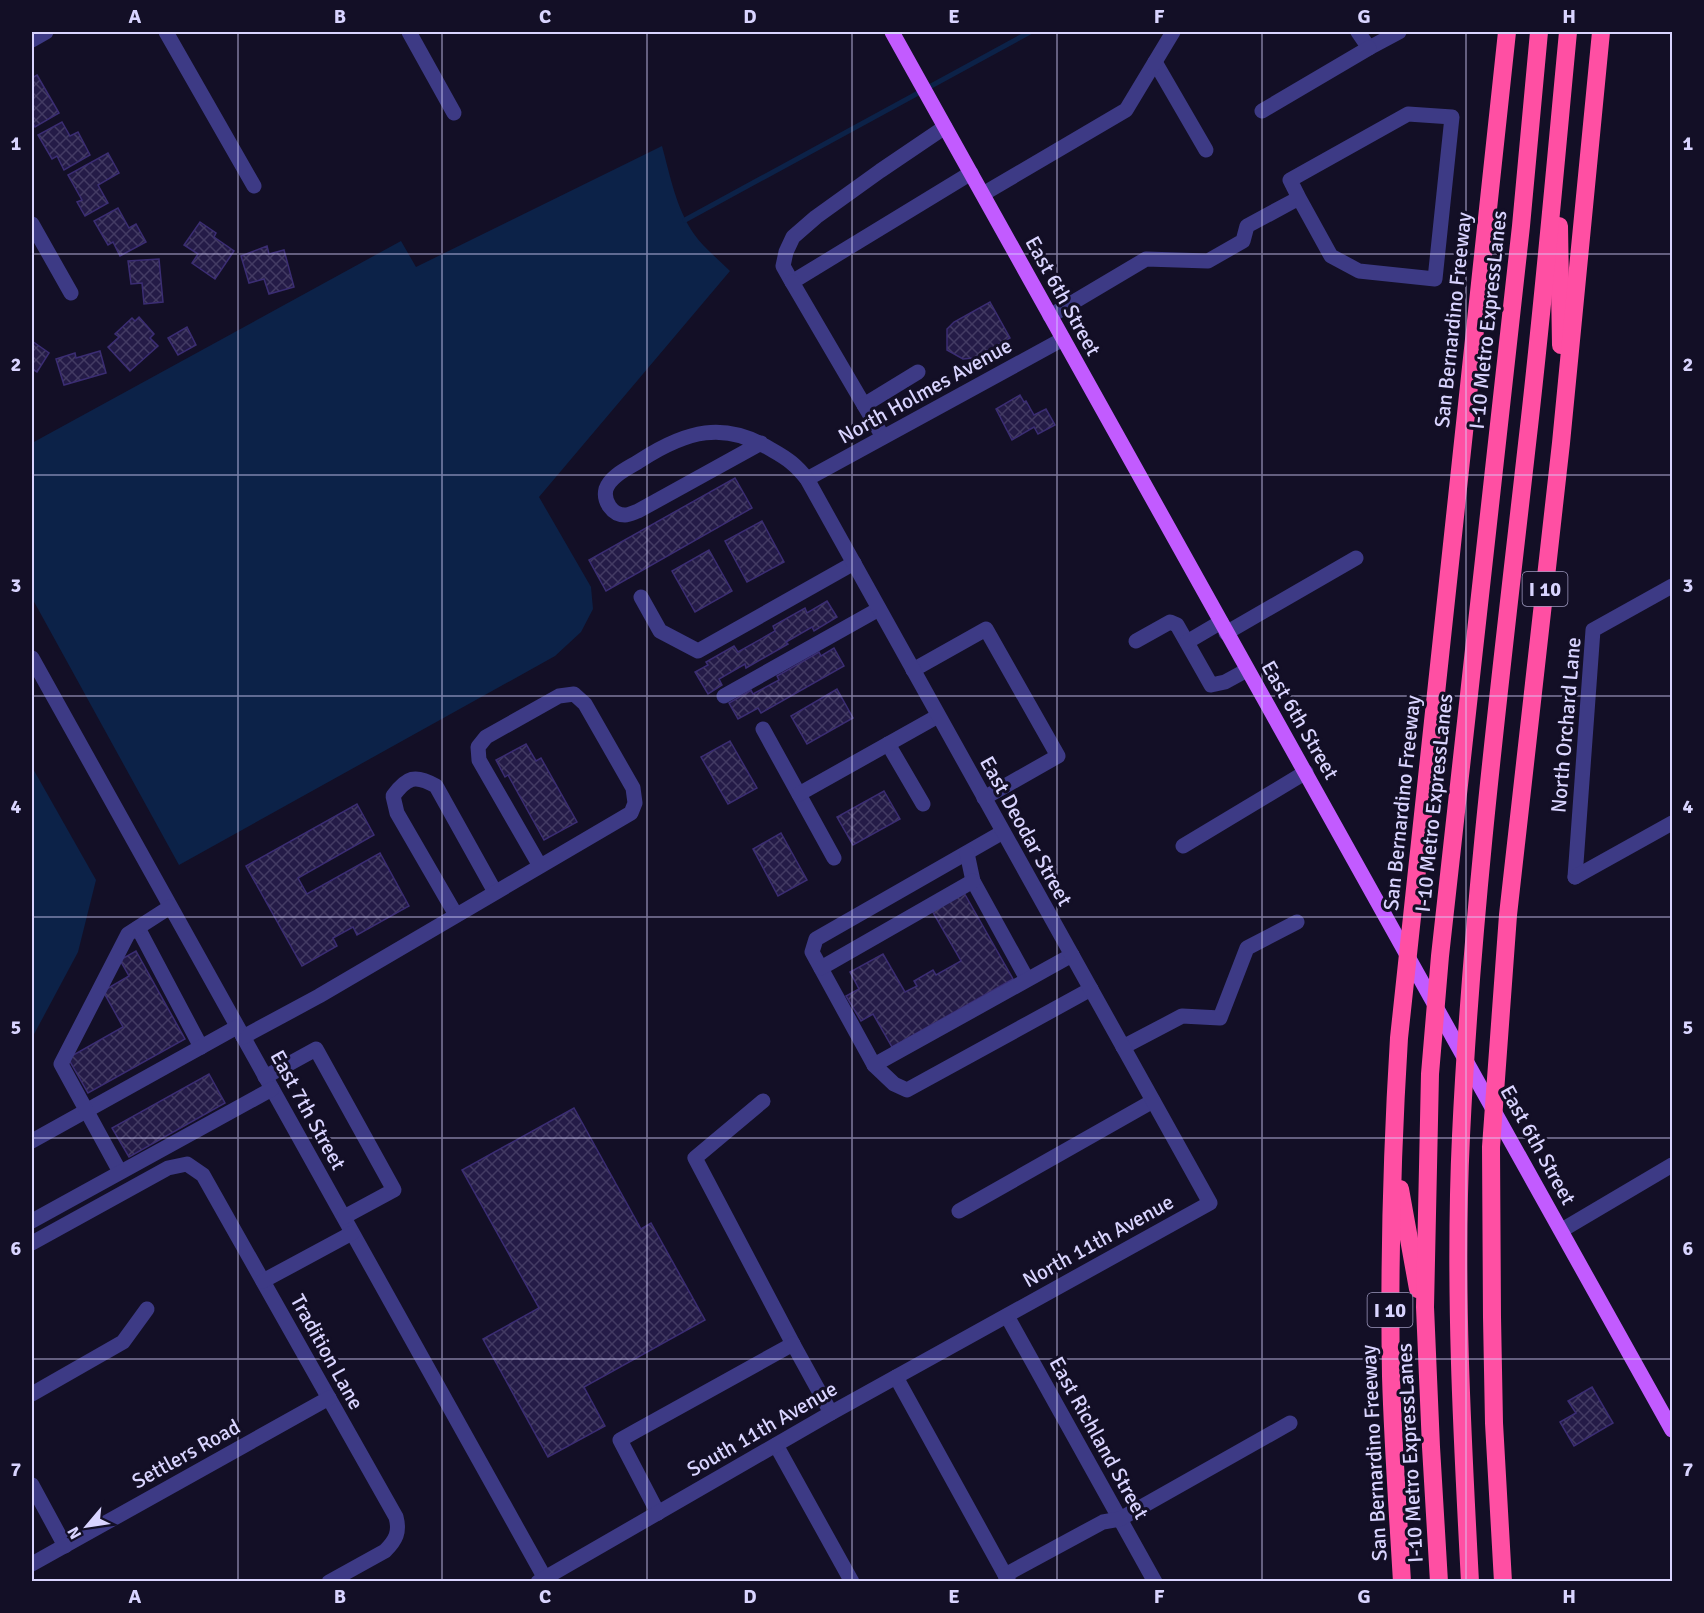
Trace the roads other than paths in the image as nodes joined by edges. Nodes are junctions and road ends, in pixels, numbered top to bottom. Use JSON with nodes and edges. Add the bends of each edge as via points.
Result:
{"nodes":[{"id":1,"x":46,"y":32,"type":"edge"},
{"id":2,"x":166,"y":32,"type":"edge"},
{"id":3,"x":408,"y":32,"type":"edge"},
{"id":4,"x":892,"y":32,"type":"edge"},
{"id":5,"x":1173,"y":32,"type":"edge"},
{"id":6,"x":1358,"y":32,"type":"edge"},
{"id":7,"x":1399,"y":32,"type":"edge"},
{"id":8,"x":1507,"y":32,"type":"edge"},
{"id":9,"x":1539,"y":32,"type":"edge"},
{"id":10,"x":1568,"y":32,"type":"edge"},
{"id":11,"x":1600,"y":32,"type":"edge"},
{"id":12,"x":32,"y":40,"type":"edge"},
{"id":13,"x":1369,"y":48,"type":"junction"},
{"id":14,"x":1155,"y":62,"type":"junction"},
{"id":15,"x":1262,"y":111,"type":"dead end"},
{"id":16,"x":454,"y":113,"type":"dead end"},
{"id":17,"x":943,"y":122,"type":"junction"},
{"id":18,"x":1558,"y":133,"type":"junction"},
{"id":19,"x":1206,"y":150,"type":"dead end"},
{"id":20,"x":971,"y":173,"type":"junction"},
{"id":21,"x":254,"y":186,"type":"dead end"},
{"id":22,"x":982,"y":194,"type":"junction"},
{"id":23,"x":1299,"y":198,"type":"junction"},
{"id":24,"x":32,"y":224,"type":"edge"},
{"id":25,"x":792,"y":282,"type":"junction"},
{"id":26,"x":71,"y":293,"type":"dead end"},
{"id":27,"x":1050,"y":316,"type":"junction"},
{"id":28,"x":1063,"y":339,"type":"junction"},
{"id":29,"x":918,"y":372,"type":"dead end"},
{"id":30,"x":864,"y":405,"type":"junction"},
{"id":31,"x":883,"y":437,"type":"junction"},
{"id":32,"x":761,"y":443,"type":"junction"},
{"id":33,"x":1562,"y":443,"type":"junction"},
{"id":34,"x":807,"y":479,"type":"junction"},
{"id":35,"x":1356,"y":558,"type":"dead end"},
{"id":36,"x":854,"y":563,"type":"junction"},
{"id":37,"x":1672,"y":586,"type":"edge"},
{"id":38,"x":640,"y":597,"type":"dead end"},
{"id":39,"x":879,"y":609,"type":"junction"},
{"id":40,"x":1223,"y":628,"type":"junction"},
{"id":41,"x":1136,"y":641,"type":"dead end"},
{"id":42,"x":1187,"y":642,"type":"junction"},
{"id":43,"x":32,"y":658,"type":"edge"},
{"id":44,"x":913,"y":670,"type":"junction"},
{"id":45,"x":1247,"y":670,"type":"junction"},
{"id":46,"x":724,"y":696,"type":"dead end"},
{"id":47,"x":938,"y":716,"type":"junction"},
{"id":48,"x":763,"y":729,"type":"dead end"},
{"id":49,"x":888,"y":744,"type":"junction"},
{"id":50,"x":1306,"y":772,"type":"junction"},
{"id":51,"x":799,"y":794,"type":"junction"},
{"id":52,"x":984,"y":798,"type":"junction"},
{"id":53,"x":923,"y":804,"type":"dead end"},
{"id":54,"x":1672,"y":823,"type":"edge"},
{"id":55,"x":1003,"y":832,"type":"junction"},
{"id":56,"x":1183,"y":846,"type":"dead end"},
{"id":57,"x":967,"y":853,"type":"junction"},
{"id":58,"x":834,"y":858,"type":"dead end"},
{"id":59,"x":540,"y":866,"type":"junction"},
{"id":60,"x":973,"y":881,"type":"junction"},
{"id":61,"x":495,"y":892,"type":"junction"},
{"id":62,"x":170,"y":907,"type":"junction"},
{"id":63,"x":456,"y":915,"type":"junction"},
{"id":64,"x":1297,"y":922,"type":"dead end"},
{"id":65,"x":138,"y":928,"type":"junction"},
{"id":66,"x":1072,"y":955,"type":"junction"},
{"id":67,"x":821,"y":968,"type":"junction"},
{"id":68,"x":1027,"y":979,"type":"junction"},
{"id":69,"x":1091,"y":989,"type":"junction"},
{"id":70,"x":240,"y":1032,"type":"junction"},
{"id":71,"x":201,"y":1047,"type":"junction"},
{"id":72,"x":1123,"y":1047,"type":"junction"},
{"id":73,"x":874,"y":1065,"type":"junction"},
{"id":74,"x":269,"y":1083,"type":"junction"},
{"id":75,"x":763,"y":1101,"type":"dead end"},
{"id":76,"x":1153,"y":1101,"type":"junction"},
{"id":77,"x":87,"y":1110,"type":"junction"},
{"id":78,"x":32,"y":1141,"type":"edge"},
{"id":79,"x":1393,"y":1146,"type":"junction"},
{"id":80,"x":1672,"y":1165,"type":"edge"},
{"id":81,"x":120,"y":1172,"type":"junction"},
{"id":82,"x":1210,"y":1203,"type":"joint"},
{"id":83,"x":959,"y":1211,"type":"dead end"},
{"id":84,"x":344,"y":1218,"type":"junction"},
{"id":85,"x":32,"y":1221,"type":"edge"},
{"id":86,"x":1562,"y":1230,"type":"junction"},
{"id":87,"x":352,"y":1233,"type":"junction"},
{"id":88,"x":32,"y":1244,"type":"edge"},
{"id":89,"x":262,"y":1281,"type":"junction"},
{"id":90,"x":147,"y":1309,"type":"dead end"},
{"id":91,"x":1007,"y":1316,"type":"junction"},
{"id":92,"x":1426,"y":1337,"type":"junction"},
{"id":93,"x":793,"y":1344,"type":"junction"},
{"id":94,"x":896,"y":1377,"type":"junction"},
{"id":95,"x":32,"y":1394,"type":"edge"},
{"id":96,"x":329,"y":1398,"type":"junction"},
{"id":97,"x":831,"y":1413,"type":"junction"},
{"id":98,"x":1290,"y":1423,"type":"dead end"},
{"id":99,"x":1672,"y":1430,"type":"edge"},
{"id":100,"x":776,"y":1445,"type":"junction"},
{"id":101,"x":32,"y":1485,"type":"edge"},
{"id":102,"x":658,"y":1513,"type":"junction"},
{"id":103,"x":1120,"y":1519,"type":"junction"},
{"id":104,"x":65,"y":1546,"type":"junction"},
{"id":105,"x":32,"y":1564,"type":"edge"},
{"id":106,"x":543,"y":1580,"type":"edge"},
{"id":107,"x":1008,"y":1580,"type":"edge"},
{"id":108,"x":329,"y":1581,"type":"edge"},
{"id":109,"x":852,"y":1581,"type":"edge"},
{"id":110,"x":1155,"y":1581,"type":"edge"},
{"id":111,"x":1402,"y":1581,"type":"edge"},
{"id":112,"x":1439,"y":1581,"type":"edge"},
{"id":113,"x":1470,"y":1581,"type":"edge"},
{"id":114,"x":1503,"y":1581,"type":"edge"}],
"edges":[{"from":1,"to":12,"type":"street"},
{"from":2,"to":21,"type":"street"},
{"from":3,"to":16,"type":"street"},
{"from":4,"to":17,"type":"main road","name":"East 6th Street"},
{"from":5,"to":14,"type":"street"},
{"from":6,"to":13,"type":"street"},
{"from":7,"to":13,"type":"street"},
{"from":8,"to":79,"type":"highway","name":"San Bernardino Freeway","number":"I 10","via":[[1399,1038]]},
{"from":9,"to":92,"type":"highway","name":"I-10 Metro ExpressLanes","via":[[1440,956],[1430,1074]]},
{"from":10,"to":18,"type":"highway"},
{"from":11,"to":33,"type":"highway","number":"I 10"},
{"from":13,"to":15,"type":"street"},
{"from":14,"to":19,"type":"street"},
{"from":14,"to":22,"type":"street","via":[[1126,110]]},
{"from":17,"to":20,"type":"main road","name":"East 6th Street"},
{"from":17,"to":25,"type":"street","via":[[793,237],[783,267]]},
{"from":18,"to":33,"type":"highway"},
{"from":18,"to":113,"type":"highway","via":[[1473,929],[1457,1278]]},
{"from":20,"to":22,"type":"main road","name":"East 6th Street"},
{"from":20,"to":25,"type":"street"},
{"from":22,"to":27,"type":"main road","name":"East 6th Street"},
{"from":23,"to":23,"type":"street","via":[[1331,256],[1359,272],[1435,279],[1452,117],[1408,114],[1290,180]]},
{"from":23,"to":27,"type":"street","via":[[1247,226],[1243,242],[1208,261],[1146,259]]},
{"from":24,"to":26,"type":"street"},
{"from":25,"to":30,"type":"street"},
{"from":27,"to":28,"type":"main road","name":"East 6th Street"},
{"from":28,"to":31,"type":"street","name":"North Holmes Avenue"},
{"from":28,"to":40,"type":"main road","name":"East 6th Street"},
{"from":29,"to":30,"type":"street"},
{"from":30,"to":31,"type":"street"},
{"from":31,"to":34,"type":"street","name":"North Holmes Avenue"},
{"from":32,"to":32,"type":"street","name":"East Deodar Street","via":[[729,431],[690,435],[663,446],[614,478],[606,490],[607,503],[615,512],[625,515],[638,511]]},
{"from":32,"to":34,"type":"street","name":"East Deodar Street","via":[[794,463]]},
{"from":33,"to":114,"type":"highway","number":"I 10","via":[[1508,915],[1491,1147],[1493,1388]]},
{"from":34,"to":36,"type":"street","name":"East Deodar Street"},
{"from":35,"to":40,"type":"street"},
{"from":36,"to":38,"type":"street","via":[[698,651],[660,631]]},
{"from":36,"to":39,"type":"street","name":"East Deodar Street"},
{"from":37,"to":54,"type":"street","name":"North Orchard Lane","via":[[1593,630],[1575,877]]},
{"from":39,"to":44,"type":"street","name":"East Deodar Street"},
{"from":39,"to":46,"type":"street"},
{"from":40,"to":42,"type":"street"},
{"from":40,"to":45,"type":"main road","name":"East 6th Street"},
{"from":41,"to":42,"type":"street","via":[[1170,622],[1177,625]]},
{"from":42,"to":45,"type":"street","via":[[1211,685]]},
{"from":43,"to":62,"type":"street","name":"East 7th Street"},
{"from":44,"to":47,"type":"street","name":"East Deodar Street"},
{"from":44,"to":52,"type":"street","via":[[986,629],[1058,756]]},
{"from":45,"to":50,"type":"main road","name":"East 6th Street"},
{"from":47,"to":49,"type":"street"},
{"from":47,"to":52,"type":"street","name":"East Deodar Street"},
{"from":48,"to":51,"type":"street"},
{"from":49,"to":51,"type":"street"},
{"from":49,"to":53,"type":"street"},
{"from":50,"to":56,"type":"street"},
{"from":50,"to":86,"type":"main road","name":"East 6th Street"},
{"from":51,"to":58,"type":"street"},
{"from":52,"to":55,"type":"street","name":"East Deodar Street"},
{"from":55,"to":57,"type":"street"},
{"from":55,"to":66,"type":"street","name":"East Deodar Street"},
{"from":57,"to":60,"type":"street"},
{"from":57,"to":67,"type":"street","via":[[816,939],[813,952]]},
{"from":59,"to":59,"type":"street","via":[[631,813],[635,803],[633,788],[585,704],[574,694],[549,701],[486,736],[478,747],[479,760]]},
{"from":59,"to":61,"type":"street"},
{"from":60,"to":67,"type":"street"},
{"from":60,"to":68,"type":"street"},
{"from":61,"to":63,"type":"street"},
{"from":61,"to":63,"type":"street","via":[[436,786],[413,779],[403,784],[393,796],[397,813]]},
{"from":62,"to":65,"type":"street"},
{"from":62,"to":70,"type":"street","name":"East 7th Street"},
{"from":63,"to":70,"type":"street","via":[[318,996]]},
{"from":64,"to":72,"type":"street","via":[[1247,948],[1220,1018],[1182,1016]]},
{"from":65,"to":71,"type":"street"},
{"from":65,"to":77,"type":"street","via":[[128,934],[61,1064]]},
{"from":66,"to":68,"type":"street"},
{"from":66,"to":69,"type":"street","name":"East Deodar Street"},
{"from":67,"to":73,"type":"street"},
{"from":68,"to":73,"type":"street"},
{"from":69,"to":72,"type":"street","name":"East Deodar Street"},
{"from":69,"to":73,"type":"street","via":[[907,1090],[894,1084]]},
{"from":70,"to":71,"type":"street"},
{"from":70,"to":74,"type":"street","name":"East 7th Street"},
{"from":71,"to":77,"type":"street"},
{"from":72,"to":76,"type":"street","name":"East Deodar Street"},
{"from":74,"to":81,"type":"street"},
{"from":74,"to":84,"type":"street","name":"East 7th Street"},
{"from":74,"to":84,"type":"street","via":[[316,1049],[394,1190]]},
{"from":75,"to":93,"type":"street","via":[[694,1158]]},
{"from":76,"to":82,"type":"street","name":"East Deodar Street"},
{"from":76,"to":83,"type":"street"},
{"from":77,"to":78,"type":"street"},
{"from":77,"to":81,"type":"street"},
{"from":79,"to":92,"type":"highway"},
{"from":79,"to":111,"type":"highway","name":"San Bernardino Freeway","number":"I 10","via":[[1391,1376]]},
{"from":80,"to":86,"type":"street"},
{"from":81,"to":85,"type":"street"},
{"from":82,"to":91,"type":"street","name":"North 11th Avenue"},
{"from":84,"to":87,"type":"street","name":"East 7th Street"},
{"from":86,"to":99,"type":"main road","name":"East 6th Street"},
{"from":87,"to":89,"type":"street","name":"Tradition Lane"},
{"from":87,"to":106,"type":"street","name":"East 7th Street"},
{"from":88,"to":89,"type":"street","via":[[168,1168],[187,1164],[203,1175]]},
{"from":89,"to":96,"type":"street","name":"Tradition Lane"},
{"from":90,"to":95,"type":"street","via":[[123,1342]]},
{"from":91,"to":94,"type":"street","name":"South 11th Avenue"},
{"from":91,"to":103,"type":"street","name":"East Richland Street"},
{"from":92,"to":112,"type":"highway","name":"I-10 Metro ExpressLanes"},
{"from":93,"to":97,"type":"street"},
{"from":93,"to":102,"type":"street","via":[[620,1440]]},
{"from":94,"to":97,"type":"street","name":"South 11th Avenue"},
{"from":94,"to":107,"type":"street"},
{"from":96,"to":104,"type":"street","name":"Settlers Road"},
{"from":96,"to":108,"type":"street","name":"Tradition Lane","via":[[398,1526],[397,1535],[385,1551]]},
{"from":97,"to":100,"type":"street","name":"South 11th Avenue"},
{"from":98,"to":103,"type":"street"},
{"from":100,"to":102,"type":"street","name":"South 11th Avenue"},
{"from":100,"to":109,"type":"street"},
{"from":101,"to":104,"type":"street"},
{"from":102,"to":106,"type":"street","name":"South 11th Avenue"},
{"from":103,"to":107,"type":"street","via":[[1103,1522]]},
{"from":103,"to":110,"type":"street","name":"East Richland Street"},
{"from":104,"to":105,"type":"street","name":"Settlers Road"}]}
